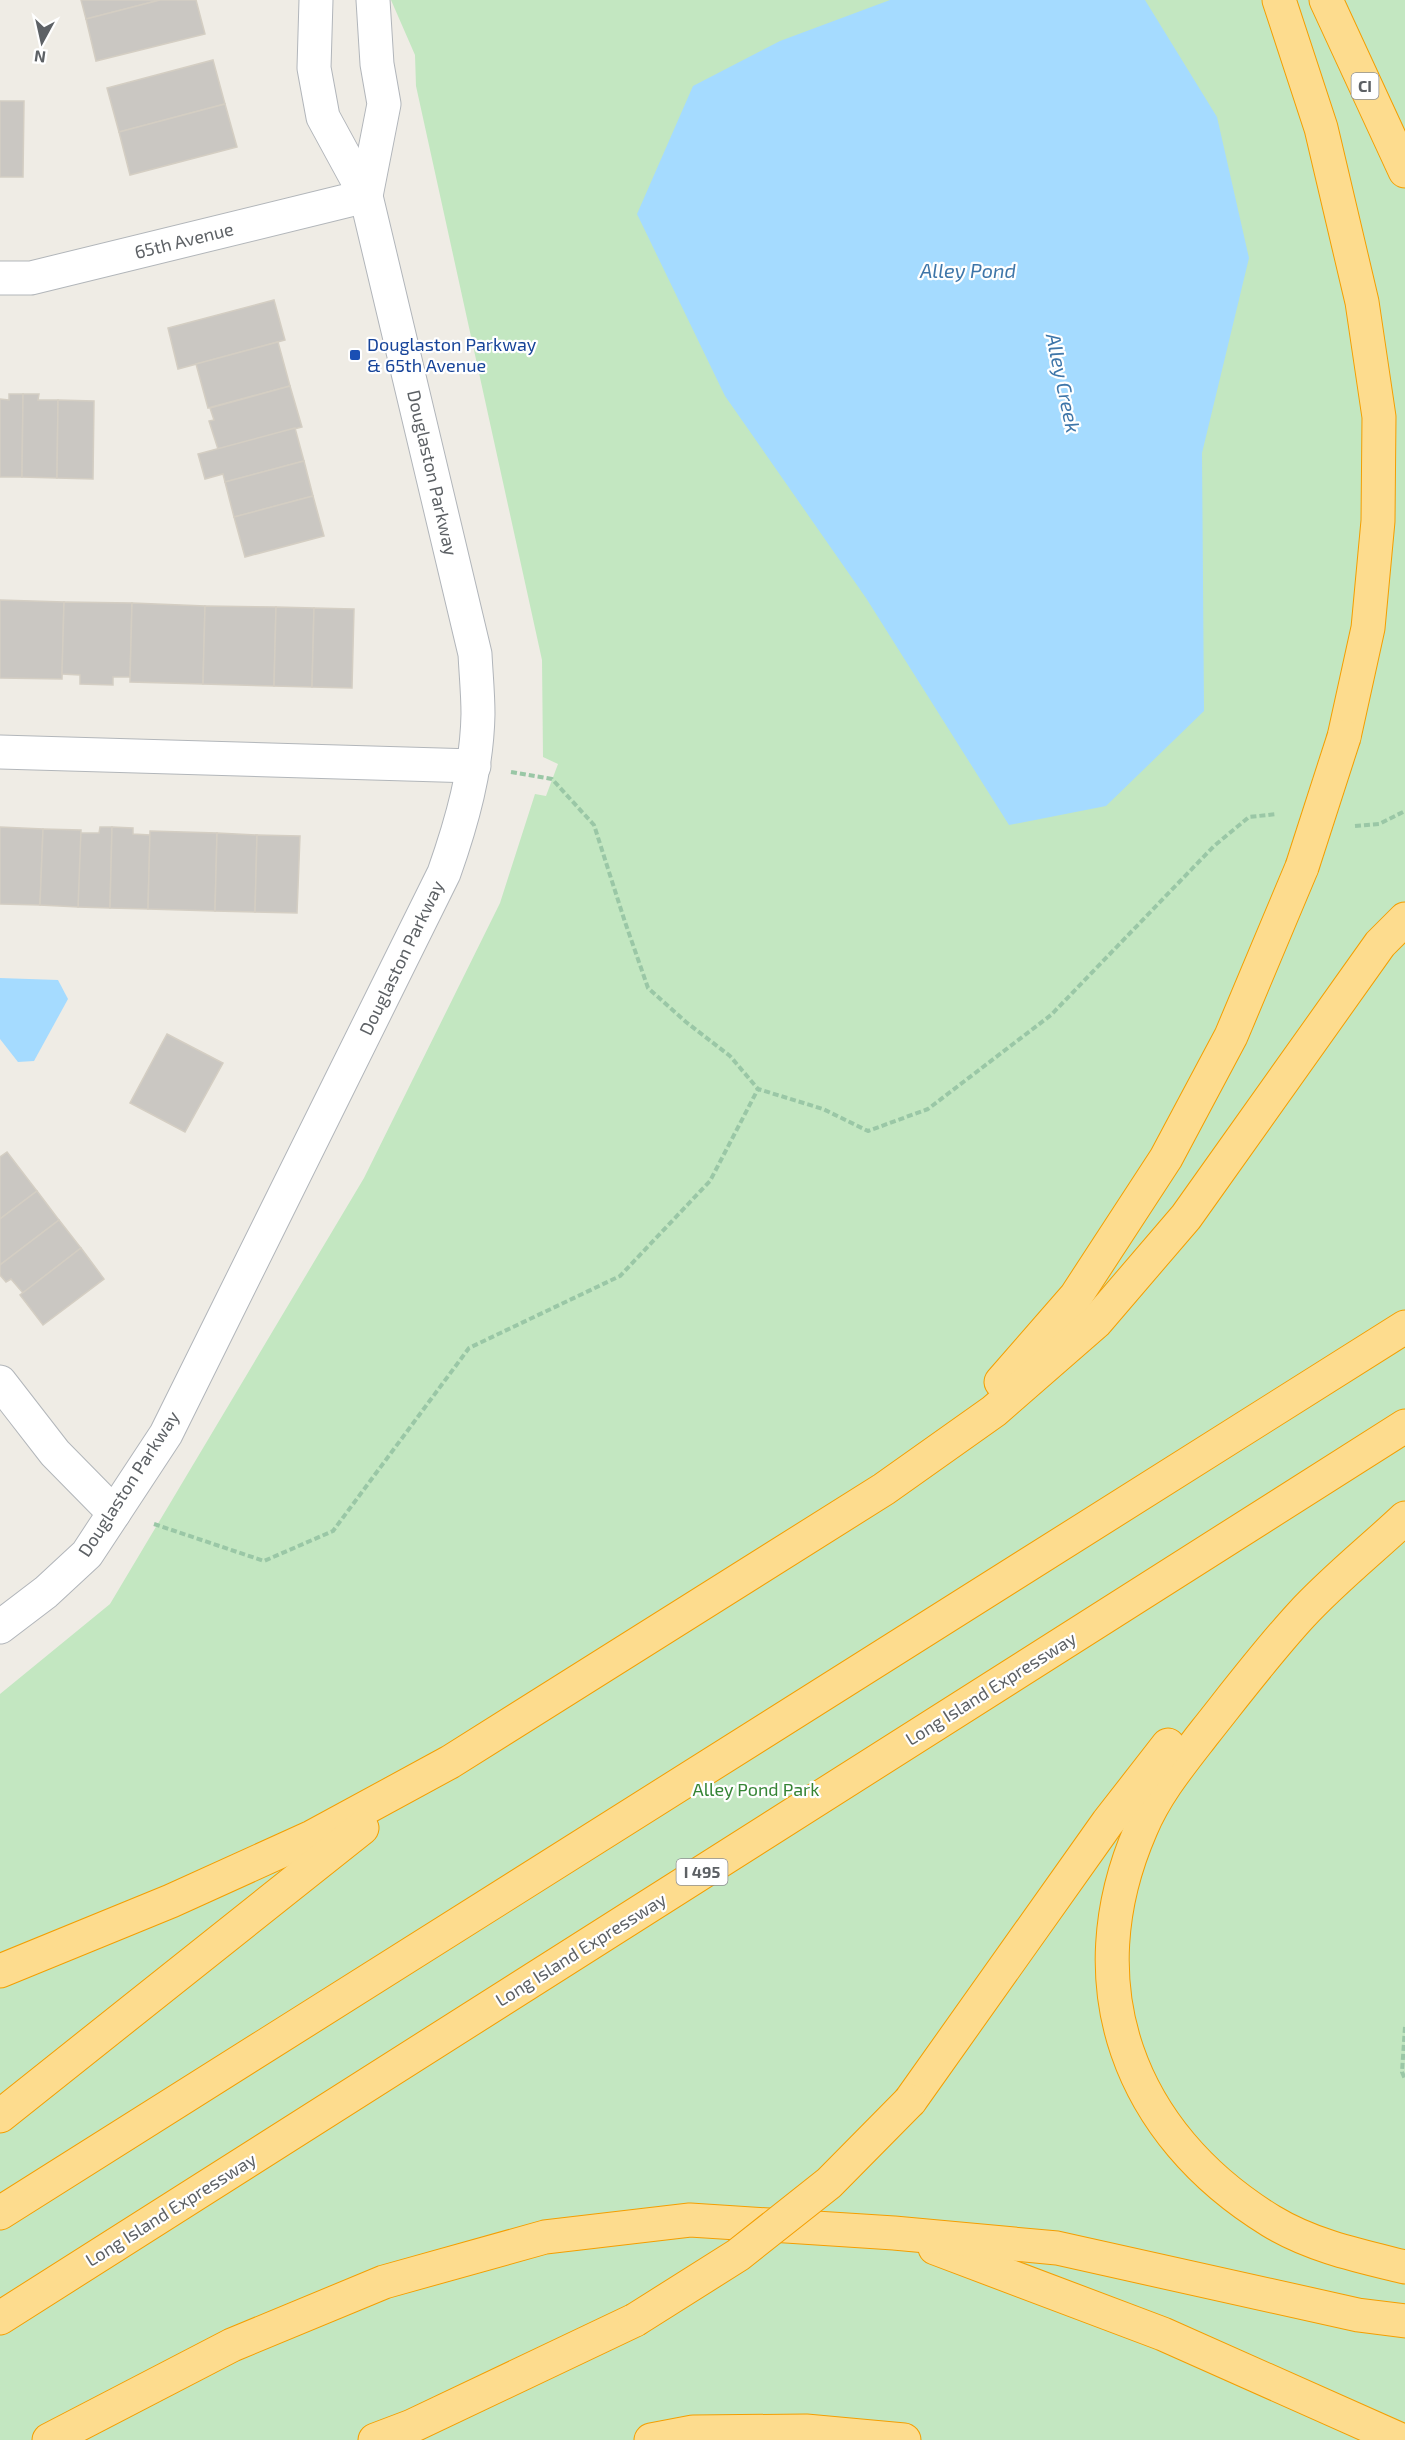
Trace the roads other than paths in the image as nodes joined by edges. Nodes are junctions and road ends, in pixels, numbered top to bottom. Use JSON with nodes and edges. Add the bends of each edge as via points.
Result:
{"nodes":[{"id":1,"x":296,"y":0,"type":"edge"},
{"id":2,"x":316,"y":0,"type":"edge"},
{"id":3,"x":373,"y":0,"type":"edge"},
{"id":4,"x":1279,"y":0,"type":"edge"},
{"id":5,"x":1326,"y":0,"type":"edge"},
{"id":6,"x":314,"y":42,"type":"junction"},
{"id":7,"x":1405,"y":171,"type":"edge"},
{"id":8,"x":366,"y":196,"type":"junction"},
{"id":9,"x":0,"y":278,"type":"edge"},
{"id":10,"x":0,"y":752,"type":"edge"},
{"id":11,"x":474,"y":766,"type":"junction"},
{"id":12,"x":1405,"y":919,"type":"edge"},
{"id":13,"x":1405,"y":1327,"type":"edge"},
{"id":14,"x":0,"y":1382,"type":"edge"},
{"id":15,"x":1405,"y":1426,"type":"edge"},
{"id":16,"x":884,"y":1489,"type":"junction"},
{"id":17,"x":114,"y":1513,"type":"junction"},
{"id":18,"x":1405,"y":1516,"type":"edge"},
{"id":19,"x":0,"y":1627,"type":"edge"},
{"id":20,"x":450,"y":1762,"type":"junction"},
{"id":21,"x":0,"y":1971,"type":"edge"},
{"id":22,"x":0,"y":2116,"type":"edge"},
{"id":23,"x":0,"y":2213,"type":"edge"},
{"id":24,"x":894,"y":2233,"type":"junction"},
{"id":25,"x":1405,"y":2267,"type":"edge"},
{"id":26,"x":0,"y":2318,"type":"edge"},
{"id":27,"x":1405,"y":2320,"type":"edge"},
{"id":28,"x":49,"y":2440,"type":"edge"},
{"id":29,"x":375,"y":2440,"type":"edge"},
{"id":30,"x":651,"y":2440,"type":"edge"},
{"id":31,"x":904,"y":2440,"type":"edge"},
{"id":32,"x":1401,"y":2440,"type":"edge"}],
"edges":[{"from":1,"to":6,"type":"main road","name":"Douglaston Parkway"},
{"from":2,"to":6,"type":"main road","name":"Douglaston Parkway"},
{"from":3,"to":8,"type":"main road","name":"Douglaston Parkway","via":[[384,104]]},
{"from":4,"to":16,"type":"highway","bridge":true,"via":[[1321,128],[1362,302],[1379,417],[1378,521],[1368,628],[1344,737],[1302,867],[1231,1036],[1166,1158],[1076,1296],[993,1392]]},
{"from":5,"to":7,"type":"highway","number":"CI"},
{"from":6,"to":8,"type":"main road","name":"Douglaston Parkway","via":[[322,117]]},
{"from":8,"to":9,"type":"main road","name":"65th Avenue","via":[[31,279]]},
{"from":8,"to":11,"type":"main road","name":"Douglaston Parkway","via":[[475,654],[478,715]]},
{"from":10,"to":11,"type":"main road"},
{"from":11,"to":17,"type":"main road","name":"Douglaston Parkway","via":[[461,825],[444,873],[166,1434]]},
{"from":12,"to":16,"type":"highway","via":[[1380,944],[1186,1217],[1096,1322],[994,1410]]},
{"from":13,"to":23,"type":"highway"},
{"from":14,"to":17,"type":"main road","via":[[55,1453]]},
{"from":15,"to":26,"type":"highway","name":"Long Island Expressway","number":"I 495"},
{"from":16,"to":20,"type":"highway"},
{"from":17,"to":19,"type":"main road","name":"Douglaston Parkway","via":[[87,1554]]},
{"from":18,"to":25,"type":"highway","via":[[1302,1613],[1164,1786],[1141,1828],[1121,1885],[1114,1935],[1114,1980],[1120,2034],[1136,2074],[1162,2122],[1190,2157],[1230,2193],[1273,2223],[1330,2248]]},
{"from":18,"to":29,"type":"highway","bridge":true,"via":[[1356,1554],[1271,1631],[1201,1705],[1108,1822],[910,2101],[828,2183],[738,2255],[635,2320]]},
{"from":20,"to":21,"type":"highway","via":[[301,1842],[171,1902]]},
{"from":20,"to":22,"type":"highway","via":[[339,1845]]},
{"from":24,"to":27,"type":"highway","via":[[1057,2248],[1358,2315]]},
{"from":24,"to":28,"type":"highway","via":[[690,2220],[545,2237],[384,2282],[232,2345]]},
{"from":24,"to":32,"type":"highway","via":[[1163,2334]]},
{"from":30,"to":31,"type":"highway","via":[[693,2432],[806,2430]]}]}
